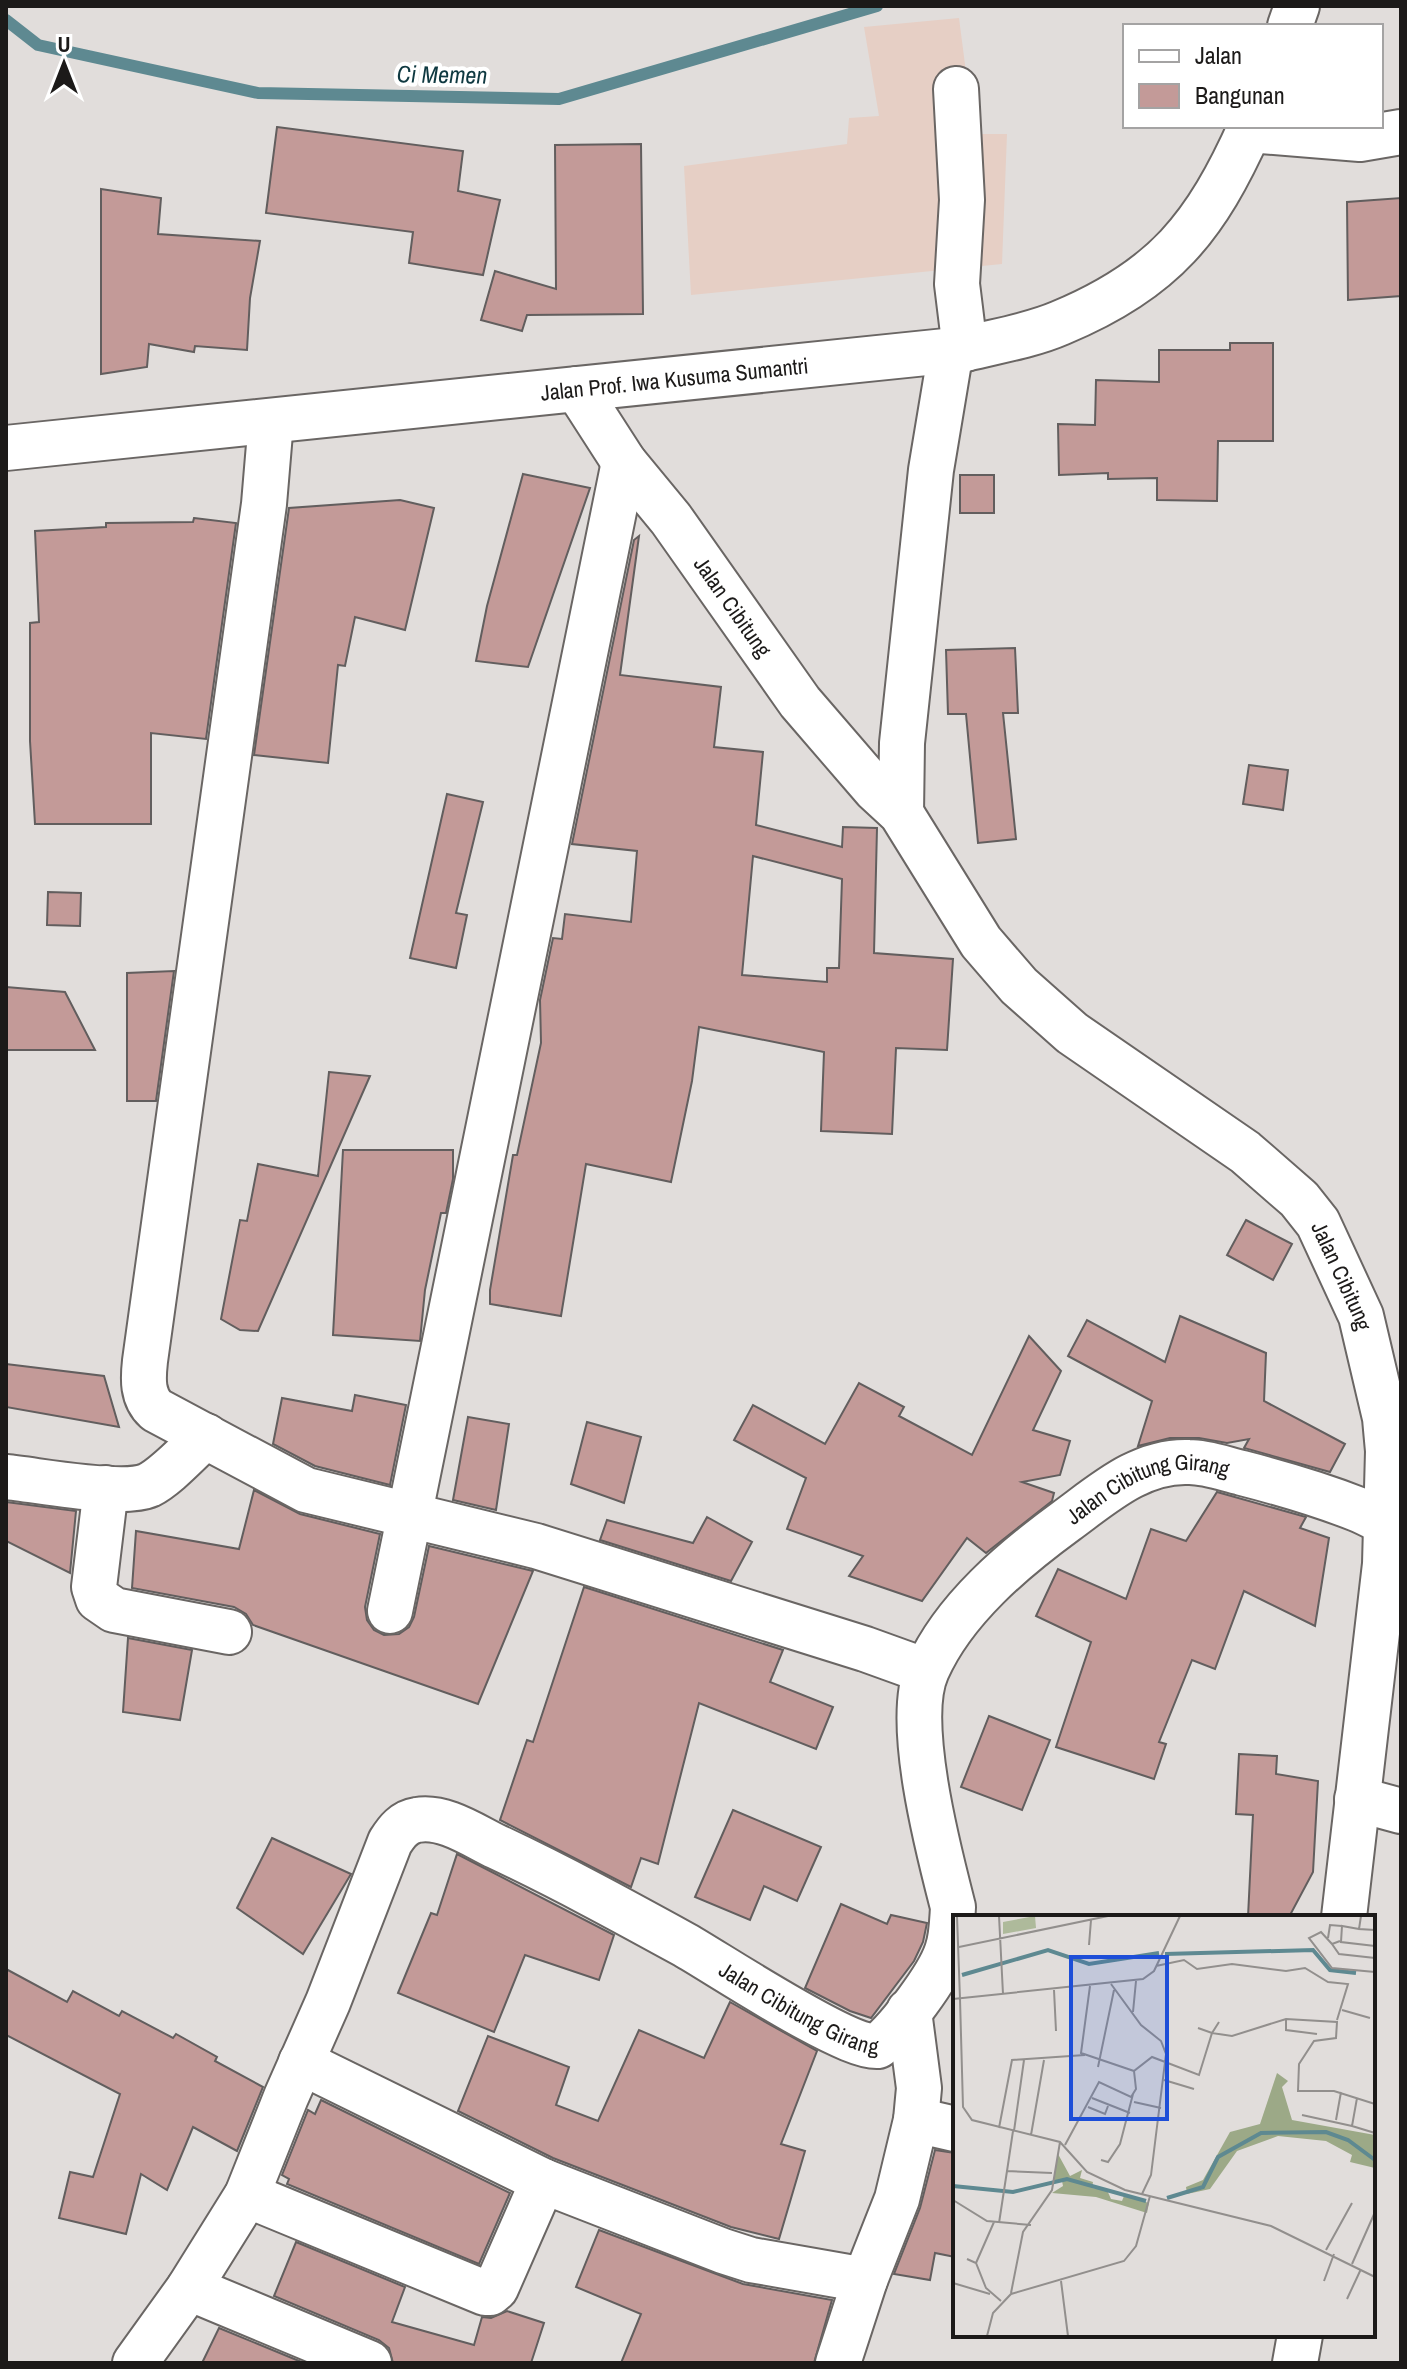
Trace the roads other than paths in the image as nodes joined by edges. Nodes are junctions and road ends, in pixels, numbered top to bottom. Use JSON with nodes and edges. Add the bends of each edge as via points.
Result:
{"nodes":[{"id":1,"x":956,"y":89,"type":"dead end"},
{"id":2,"x":1250,"y":128,"type":"edge"},
{"id":3,"x":1401,"y":132,"type":"edge"},
{"id":4,"x":958,"y":350,"type":"junction"},
{"id":5,"x":577,"y":389,"type":"junction"},
{"id":6,"x":271,"y":421,"type":"junction"},
{"id":7,"x":6,"y":448,"type":"edge"},
{"id":8,"x":624,"y":462,"type":"junction"},
{"id":9,"x":901,"y":813,"type":"junction"},
{"id":10,"x":206,"y":1436,"type":"junction"},
{"id":11,"x":6,"y":1477,"type":"edge"},
{"id":12,"x":106,"y":1488,"type":"junction"},
{"id":13,"x":411,"y":1516,"type":"junction"},
{"id":14,"x":1394,"y":1527,"type":"edge"},
{"id":15,"x":390,"y":1611,"type":"dead end"},
{"id":16,"x":229,"y":1632,"type":"dead end"},
{"id":17,"x":926,"y":1671,"type":"junction"},
{"id":18,"x":1357,"y":1799,"type":"junction"},
{"id":19,"x":1401,"y":1811,"type":"edge"},
{"id":20,"x":1344,"y":1915,"type":"edge"},
{"id":21,"x":909,"y":2011,"type":"junction"},
{"id":22,"x":301,"y":2062,"type":"junction"},
{"id":23,"x":935,"y":2124,"type":"edge"},
{"id":24,"x":543,"y":2181,"type":"junction"},
{"id":25,"x":247,"y":2195,"type":"junction"},
{"id":26,"x":865,"y":2280,"type":"junction"},
{"id":27,"x":189,"y":2288,"type":"junction"},
{"id":28,"x":1300,"y":2337,"type":"edge"},
{"id":29,"x":135,"y":2363,"type":"edge"},
{"id":30,"x":369,"y":2363,"type":"edge"},
{"id":31,"x":838,"y":2363,"type":"edge"},
{"id":32,"x":1295,"y":2363,"type":"edge"}],
"edges":[{"from":1,"to":4,"type":"street","via":[[962,200]]},
{"from":2,"to":3,"type":"street","via":[[1360,139]]},
{"from":2,"to":4,"type":"street","name":"Jalan Prof. Iwa Kusuma Sumantri","via":[[1195,226],[1141,281],[1058,324]]},
{"from":4,"to":5,"type":"street","name":"Jalan Prof. Iwa Kusuma Sumantri"},
{"from":4,"to":9,"type":"street","via":[[931,470],[902,743]]},
{"from":5,"to":6,"type":"street","name":"Jalan Prof. Iwa Kusuma Sumantri"},
{"from":5,"to":8,"type":"street","name":"Jalan Cibitung"},
{"from":6,"to":7,"type":"street","name":"Jalan Prof. Iwa Kusuma Sumantri"},
{"from":6,"to":10,"type":"street","via":[[264,504],[143,1379],[148,1403]]},
{"from":8,"to":9,"type":"street","name":"Jalan Cibitung","via":[[671,519],[800,702]]},
{"from":8,"to":13,"type":"street"},
{"from":9,"to":14,"type":"street","name":"Jalan Cibitung","via":[[981,942],[1019,986],[1072,1033],[1245,1152],[1318,1223],[1361,1316],[1385,1418]]},
{"from":10,"to":12,"type":"street","via":[[149,1485]]},
{"from":10,"to":13,"type":"street","via":[[306,1490]]},
{"from":11,"to":12,"type":"street"},
{"from":12,"to":16,"type":"street","via":[[94,1587],[98,1599],[114,1610]]},
{"from":13,"to":15,"type":"street"},
{"from":13,"to":17,"type":"street","via":[[536,1546]]},
{"from":14,"to":17,"type":"street","name":"Jalan Cibitung Girang","via":[[1304,1489],[1207,1464],[1189,1461],[1148,1468],[1057,1528],[977,1594]]},
{"from":14,"to":18,"type":"street","name":"Jalan Cibitung"},
{"from":17,"to":21,"type":"street","name":"Jalan Cibitung Girang","via":[[920,1746],[953,1907],[947,1952]]},
{"from":18,"to":19,"type":"street"},
{"from":18,"to":20,"type":"street","name":"Jalan Cibitung"},
{"from":21,"to":22,"type":"street","name":"Jalan Cibitung Girang","via":[[880,2045],[857,2042],[572,1883],[450,1825],[415,1820],[390,1842]]},
{"from":21,"to":23,"type":"street","via":[[919,2088]]},
{"from":22,"to":24,"type":"street"},
{"from":22,"to":25,"type":"street","name":"Jalan Cibitung Girang"},
{"from":23,"to":26,"type":"street"},
{"from":24,"to":25,"type":"street","via":[[490,2293]]},
{"from":24,"to":26,"type":"street","via":[[751,2260]]},
{"from":25,"to":27,"type":"street","name":"Jalan Cibitung Girang"},
{"from":26,"to":31,"type":"street"},
{"from":27,"to":29,"type":"street","name":"Jalan Cibitung Girang"},
{"from":27,"to":30,"type":"street"},
{"from":28,"to":32,"type":"street"}]}
